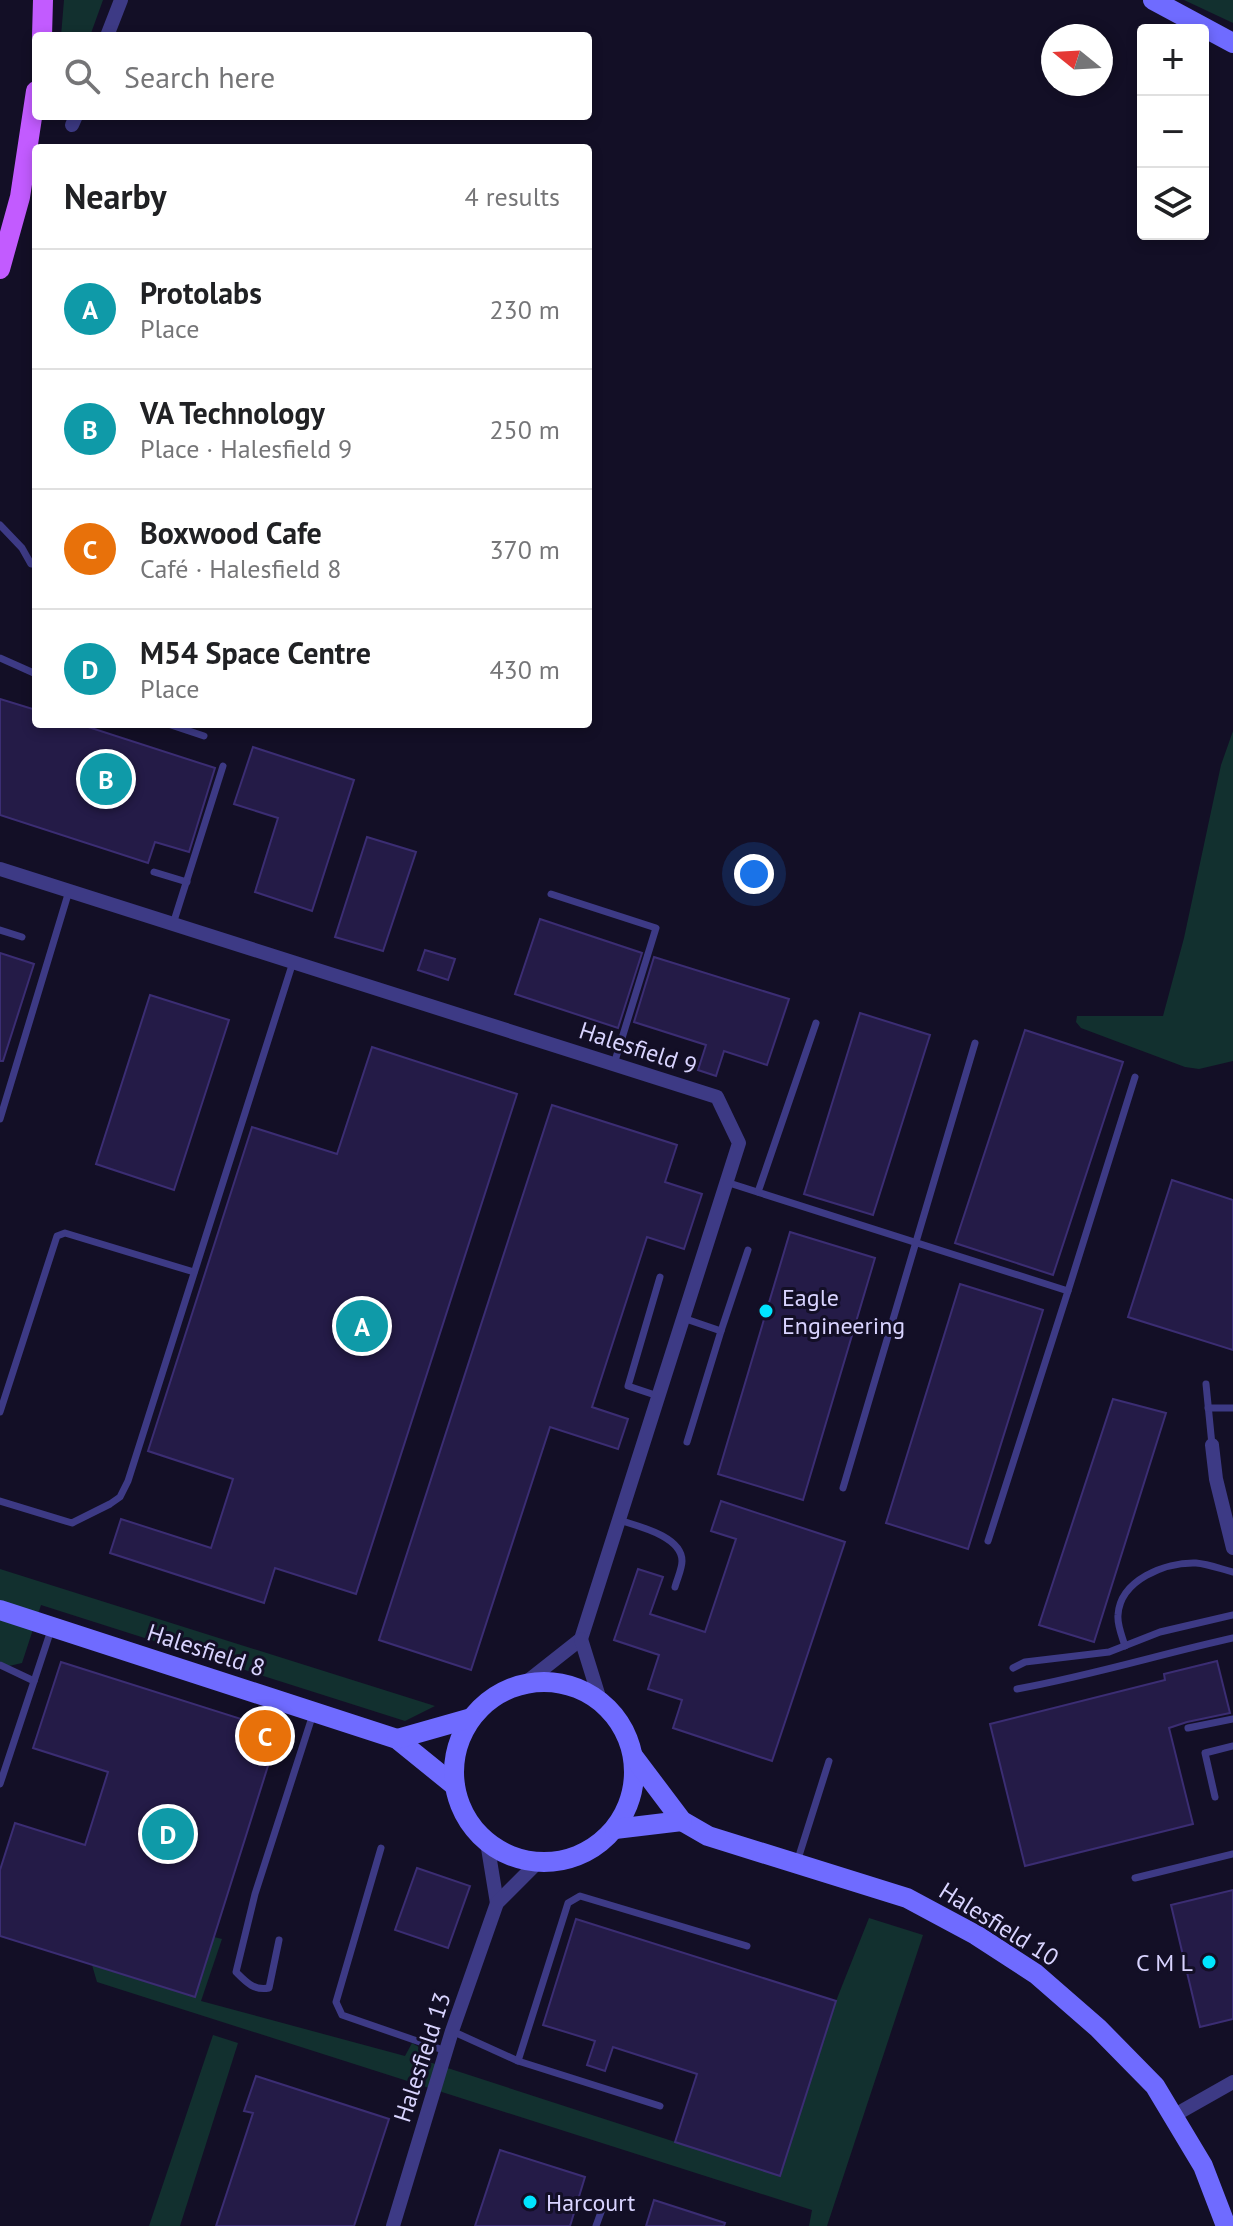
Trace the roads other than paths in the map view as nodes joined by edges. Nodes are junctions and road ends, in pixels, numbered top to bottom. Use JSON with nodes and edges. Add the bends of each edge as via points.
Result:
{"nodes":[{"id":1,"x":43,"y":0,"type":"edge"},
{"id":2,"x":121,"y":0,"type":"edge"},
{"id":3,"x":1153,"y":0,"type":"edge"},
{"id":4,"x":42,"y":32,"type":"edge"},
{"id":5,"x":109,"y":32,"type":"edge"},
{"id":6,"x":1233,"y":43,"type":"edge"},
{"id":7,"x":32,"y":118,"type":"edge"},
{"id":8,"x":0,"y":269,"type":"edge"},
{"id":9,"x":0,"y":525,"type":"edge"},
{"id":10,"x":32,"y":564,"type":"edge"},
{"id":11,"x":0,"y":658,"type":"edge"},
{"id":12,"x":32,"y":672,"type":"edge"},
{"id":13,"x":180,"y":728,"type":"edge"},
{"id":14,"x":204,"y":736,"type":"dead end"},
{"id":15,"x":223,"y":766,"type":"dead end"},
{"id":16,"x":0,"y":869,"type":"edge"},
{"id":17,"x":154,"y":872,"type":"dead end"},
{"id":18,"x":187,"y":882,"type":"junction"},
{"id":19,"x":69,"y":891,"type":"junction"},
{"id":20,"x":551,"y":894,"type":"dead end"},
{"id":21,"x":173,"y":924,"type":"junction"},
{"id":22,"x":0,"y":930,"type":"edge"},
{"id":23,"x":22,"y":937,"type":"dead end"},
{"id":24,"x":293,"y":962,"type":"junction"},
{"id":25,"x":816,"y":1023,"type":"dead end"},
{"id":26,"x":975,"y":1043,"type":"dead end"},
{"id":27,"x":614,"y":1064,"type":"junction"},
{"id":28,"x":1135,"y":1077,"type":"dead end"},
{"id":29,"x":0,"y":1119,"type":"edge"},
{"id":30,"x":726,"y":1182,"type":"junction"},
{"id":31,"x":758,"y":1192,"type":"junction"},
{"id":32,"x":916,"y":1241,"type":"junction"},
{"id":33,"x":748,"y":1250,"type":"dead end"},
{"id":34,"x":194,"y":1272,"type":"junction"},
{"id":35,"x":660,"y":1277,"type":"dead end"},
{"id":36,"x":1068,"y":1291,"type":"junction"},
{"id":37,"x":683,"y":1318,"type":"junction"},
{"id":38,"x":721,"y":1331,"type":"junction"},
{"id":39,"x":1206,"y":1384,"type":"dead end"},
{"id":40,"x":658,"y":1396,"type":"junction"},
{"id":41,"x":1208,"y":1408,"type":"junction"},
{"id":42,"x":1233,"y":1408,"type":"edge"},
{"id":43,"x":0,"y":1412,"type":"edge"},
{"id":44,"x":687,"y":1442,"type":"dead end"},
{"id":45,"x":1212,"y":1445,"type":"joint"},
{"id":46,"x":843,"y":1488,"type":"dead end"},
{"id":47,"x":0,"y":1501,"type":"edge"},
{"id":48,"x":1229,"y":1516,"type":"edge"},
{"id":49,"x":619,"y":1520,"type":"junction"},
{"id":50,"x":988,"y":1541,"type":"dead end"},
{"id":51,"x":1233,"y":1548,"type":"edge"},
{"id":52,"x":1233,"y":1572,"type":"edge"},
{"id":53,"x":675,"y":1587,"type":"dead end"},
{"id":54,"x":0,"y":1610,"type":"edge"},
{"id":55,"x":1233,"y":1615,"type":"edge"},
{"id":56,"x":52,"y":1627,"type":"junction"},
{"id":57,"x":1233,"y":1638,"type":"edge"},
{"id":58,"x":581,"y":1639,"type":"junction"},
{"id":59,"x":1125,"y":1646,"type":"junction"},
{"id":60,"x":0,"y":1665,"type":"edge"},
{"id":61,"x":1013,"y":1668,"type":"dead end"},
{"id":62,"x":529,"y":1680,"type":"junction"},
{"id":63,"x":34,"y":1681,"type":"junction"},
{"id":64,"x":1017,"y":1689,"type":"dead end"},
{"id":65,"x":600,"y":1700,"type":"junction"},
{"id":66,"x":314,"y":1712,"type":"junction"},
{"id":67,"x":471,"y":1718,"type":"junction"},
{"id":68,"x":1233,"y":1719,"type":"edge"},
{"id":69,"x":1188,"y":1728,"type":"dead end"},
{"id":70,"x":397,"y":1739,"type":"junction"},
{"id":71,"x":1233,"y":1746,"type":"edge"},
{"id":72,"x":633,"y":1756,"type":"junction"},
{"id":73,"x":829,"y":1761,"type":"dead end"},
{"id":74,"x":1,"y":1780,"type":"edge"},
{"id":75,"x":455,"y":1786,"type":"junction"},
{"id":76,"x":1215,"y":1797,"type":"dead end"},
{"id":77,"x":682,"y":1821,"type":"junction"},
{"id":78,"x":615,"y":1829,"type":"junction"},
{"id":79,"x":487,"y":1842,"type":"junction"},
{"id":80,"x":381,"y":1848,"type":"dead end"},
{"id":81,"x":1233,"y":1854,"type":"edge"},
{"id":82,"x":538,"y":1862,"type":"junction"},
{"id":83,"x":797,"y":1864,"type":"junction"},
{"id":84,"x":1135,"y":1878,"type":"dead end"},
{"id":85,"x":497,"y":1903,"type":"junction"},
{"id":86,"x":279,"y":1940,"type":"dead end"},
{"id":87,"x":747,"y":1946,"type":"dead end"},
{"id":88,"x":452,"y":2031,"type":"junction"},
{"id":89,"x":446,"y":2051,"type":"junction"},
{"id":90,"x":518,"y":2061,"type":"junction"},
{"id":91,"x":1233,"y":2082,"type":"edge"},
{"id":92,"x":660,"y":2106,"type":"dead end"},
{"id":93,"x":1173,"y":2116,"type":"junction"},
{"id":94,"x":605,"y":2201,"type":"dead end"},
{"id":95,"x":393,"y":2226,"type":"edge"},
{"id":96,"x":596,"y":2226,"type":"edge"},
{"id":97,"x":1226,"y":2226,"type":"edge"}],
"edges":[{"from":1,"to":4,"type":"main road"},
{"from":2,"to":5,"type":"street"},
{"from":3,"to":6,"type":"street"},
{"from":7,"to":8,"type":"main road","via":[[20,197]]},
{"from":9,"to":10,"type":"lane"},
{"from":11,"to":12,"type":"lane"},
{"from":13,"to":14,"type":"lane"},
{"from":15,"to":18,"type":"lane"},
{"from":16,"to":19,"type":"street","name":"Halesfield 9"},
{"from":17,"to":18,"type":"lane"},
{"from":18,"to":21,"type":"lane"},
{"from":19,"to":21,"type":"street","name":"Halesfield 9"},
{"from":19,"to":29,"type":"lane"},
{"from":20,"to":27,"type":"lane","via":[[656,928]]},
{"from":21,"to":24,"type":"street","name":"Halesfield 9"},
{"from":22,"to":23,"type":"lane"},
{"from":24,"to":27,"type":"street","name":"Halesfield 9"},
{"from":24,"to":34,"type":"lane"},
{"from":25,"to":31,"type":"lane"},
{"from":26,"to":32,"type":"lane"},
{"from":27,"to":30,"type":"street","name":"Halesfield 9","via":[[717,1097],[739,1143]]},
{"from":28,"to":36,"type":"lane"},
{"from":30,"to":31,"type":"lane"},
{"from":30,"to":37,"type":"street","name":"Halesfield 9"},
{"from":31,"to":32,"type":"lane"},
{"from":32,"to":36,"type":"lane"},
{"from":32,"to":46,"type":"lane"},
{"from":33,"to":38,"type":"lane"},
{"from":34,"to":43,"type":"lane","via":[[65,1233],[57,1236]]},
{"from":34,"to":47,"type":"lane","via":[[120,1497],[72,1523]]},
{"from":35,"to":40,"type":"lane","via":[[628,1386]]},
{"from":36,"to":50,"type":"lane"},
{"from":37,"to":38,"type":"lane"},
{"from":37,"to":40,"type":"street","name":"Halesfield 9"},
{"from":38,"to":44,"type":"lane"},
{"from":39,"to":41,"type":"lane"},
{"from":40,"to":49,"type":"street","name":"Halesfield 9"},
{"from":41,"to":42,"type":"lane"},
{"from":41,"to":45,"type":"lane"},
{"from":45,"to":48,"type":"street","via":[[1216,1479]]},
{"from":48,"to":51,"type":"street"},
{"from":49,"to":53,"type":"lane","via":[[664,1535],[678,1551],[682,1561]]},
{"from":49,"to":58,"type":"street","name":"Halesfield 9"},
{"from":52,"to":59,"type":"lane","via":[[1201,1563],[1177,1564],[1138,1580],[1127,1590],[1118,1614]]},
{"from":54,"to":56,"type":"street","name":"Halesfield 8"},
{"from":55,"to":59,"type":"lane"},
{"from":56,"to":63,"type":"lane"},
{"from":56,"to":66,"type":"street","name":"Halesfield 8"},
{"from":57,"to":64,"type":"lane"},
{"from":58,"to":62,"type":"street"},
{"from":58,"to":65,"type":"street"},
{"from":59,"to":61,"type":"lane"},
{"from":60,"to":63,"type":"lane"},
{"from":62,"to":65,"type":"street","via":[[570,1685]]},
{"from":62,"to":67,"type":"street","via":[[507,1689]]},
{"from":63,"to":74,"type":"lane"},
{"from":65,"to":72,"type":"street","via":[[623,1728]]},
{"from":66,"to":70,"type":"street","name":"Halesfield 8"},
{"from":66,"to":86,"type":"lane","via":[[255,1894],[236,1972],[260,1990],[269,1988]]},
{"from":67,"to":70,"type":"street"},
{"from":67,"to":75,"type":"street","via":[[458,1745]]},
{"from":68,"to":69,"type":"lane"},
{"from":70,"to":75,"type":"street","name":"Halesfield 8"},
{"from":71,"to":76,"type":"lane","via":[[1205,1753]]},
{"from":72,"to":77,"type":"street","name":"Halesfield 10"},
{"from":72,"to":78,"type":"street","via":[[628,1806]]},
{"from":73,"to":83,"type":"lane"},
{"from":75,"to":79,"type":"street","via":[[469,1824]]},
{"from":77,"to":78,"type":"street"},
{"from":77,"to":83,"type":"street","name":"Halesfield 10","via":[[708,1836]]},
{"from":78,"to":82,"type":"street","via":[[572,1858]]},
{"from":79,"to":82,"type":"street","via":[[521,1860]]},
{"from":79,"to":85,"type":"street"},
{"from":80,"to":89,"type":"lane","via":[[336,2002],[342,2015]]},
{"from":81,"to":84,"type":"lane"},
{"from":82,"to":85,"type":"street"},
{"from":83,"to":93,"type":"street","name":"Halesfield 10","via":[[907,1898],[1036,1974],[1155,2086]]},
{"from":85,"to":88,"type":"street","name":"Halesfield 13"},
{"from":87,"to":90,"type":"lane","via":[[580,1896],[568,1903]]},
{"from":88,"to":89,"type":"street","name":"Halesfield 13"},
{"from":88,"to":90,"type":"lane"},
{"from":89,"to":95,"type":"street","name":"Halesfield 13"},
{"from":90,"to":92,"type":"lane"},
{"from":91,"to":93,"type":"street"},
{"from":93,"to":97,"type":"street","name":"Halesfield 10","via":[[1203,2166]]},
{"from":94,"to":96,"type":"lane"}]}
